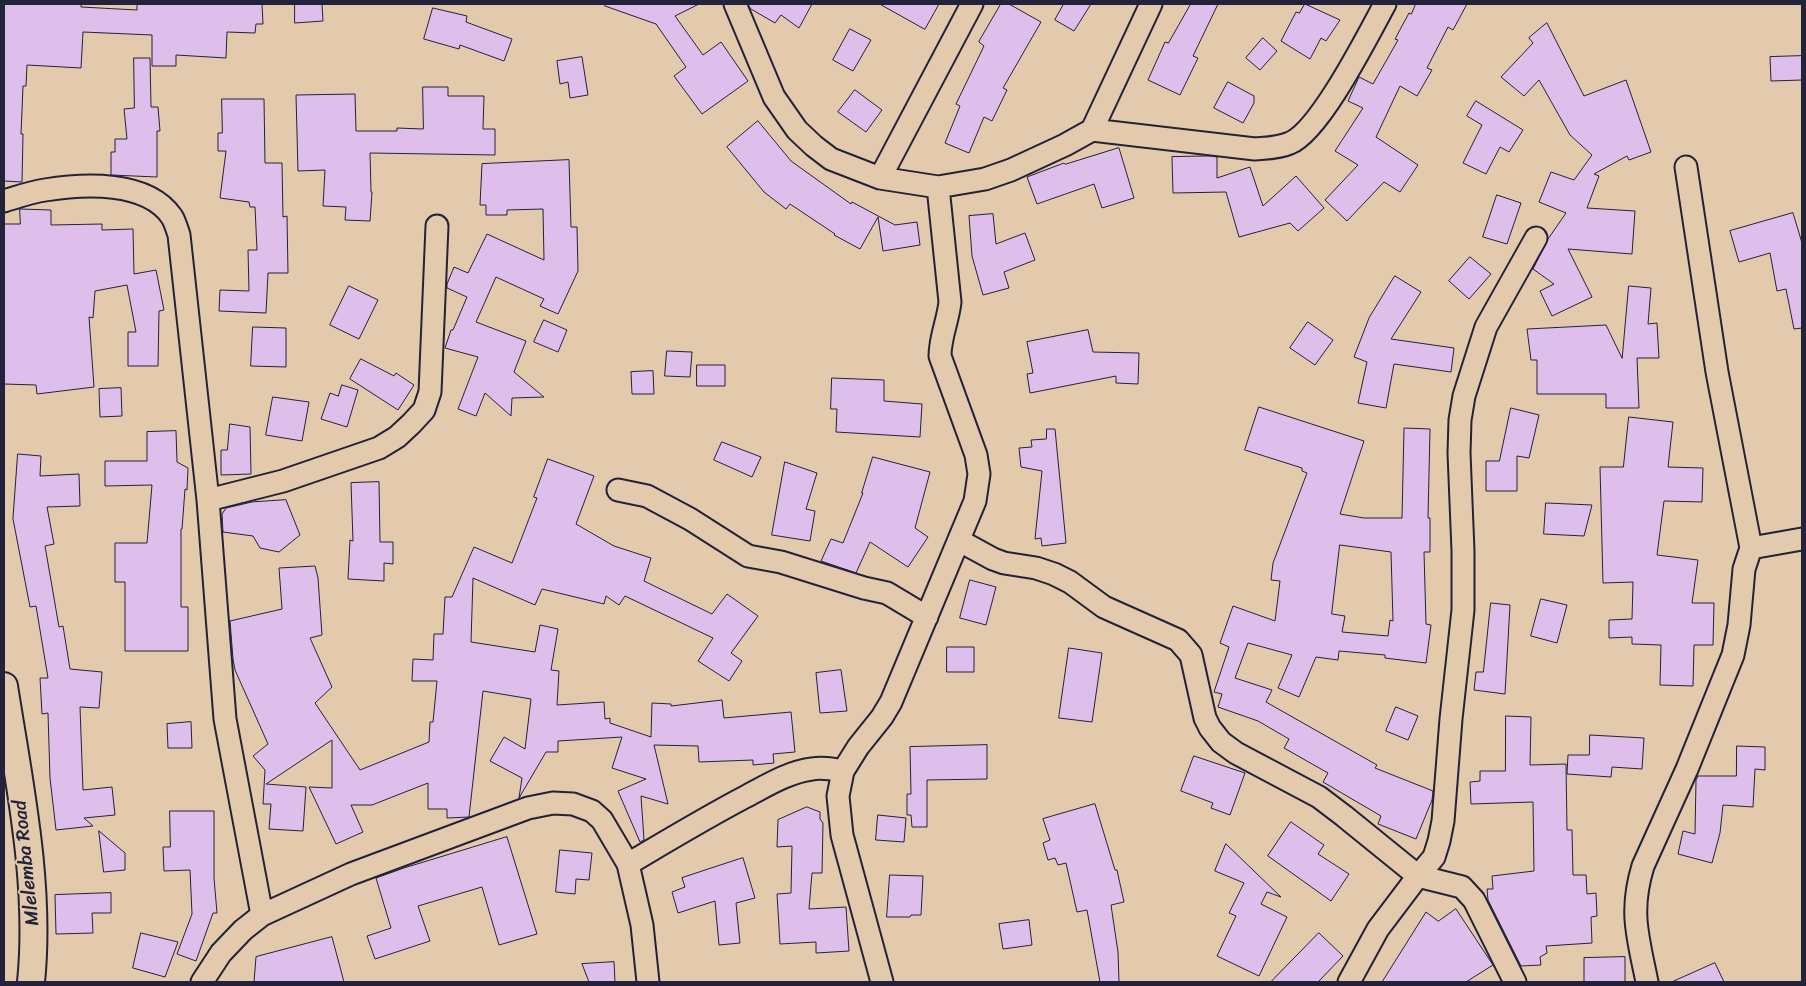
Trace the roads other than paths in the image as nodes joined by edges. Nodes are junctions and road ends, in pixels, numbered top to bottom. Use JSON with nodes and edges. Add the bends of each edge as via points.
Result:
{"nodes":[{"id":1,"x":734,"y":4,"type":"edge"},
{"id":2,"x":972,"y":4,"type":"edge"},
{"id":3,"x":1151,"y":4,"type":"edge"},
{"id":4,"x":1385,"y":4,"type":"edge"},
{"id":5,"x":1092,"y":130,"type":"junction"},
{"id":6,"x":1686,"y":167,"type":"dead end"},
{"id":7,"x":880,"y":178,"type":"junction"},
{"id":8,"x":938,"y":187,"type":"junction"},
{"id":9,"x":4,"y":201,"type":"edge"},
{"id":10,"x":437,"y":226,"type":"dead end"},
{"id":11,"x":1536,"y":238,"type":"dead end"},
{"id":12,"x":618,"y":490,"type":"dead end"},
{"id":13,"x":208,"y":500,"type":"junction"},
{"id":14,"x":1802,"y":539,"type":"edge"},
{"id":15,"x":960,"y":541,"type":"junction"},
{"id":16,"x":1751,"y":548,"type":"junction"},
{"id":17,"x":927,"y":617,"type":"junction"},
{"id":18,"x":4,"y":686,"type":"edge"},
{"id":19,"x":842,"y":771,"type":"junction"},
{"id":20,"x":628,"y":864,"type":"junction"},
{"id":21,"x":1418,"y":876,"type":"junction"},
{"id":22,"x":262,"y":915,"type":"junction"},
{"id":23,"x":31,"y":982,"type":"edge"},
{"id":24,"x":202,"y":982,"type":"edge"},
{"id":25,"x":648,"y":982,"type":"edge"},
{"id":26,"x":882,"y":982,"type":"edge"},
{"id":27,"x":1349,"y":982,"type":"edge"},
{"id":28,"x":1515,"y":982,"type":"edge"},
{"id":29,"x":1647,"y":982,"type":"edge"}],
"edges":[{"from":1,"to":7,"type":"street","via":[[774,97],[797,130],[831,159]]},
{"from":2,"to":7,"type":"street"},
{"from":3,"to":5,"type":"street"},
{"from":4,"to":5,"type":"street","via":[[1322,110],[1305,133],[1291,143],[1255,149]]},
{"from":5,"to":8,"type":"street","via":[[1011,170],[985,179]]},
{"from":6,"to":16,"type":"street","via":[[1717,372]]},
{"from":7,"to":8,"type":"street"},
{"from":8,"to":15,"type":"street","via":[[950,302],[940,356],[976,454],[979,474],[975,501]]},
{"from":9,"to":13,"type":"street","via":[[44,190],[103,186],[137,192],[158,202],[172,217],[179,235]]},
{"from":10,"to":13,"type":"street","via":[[430,392],[424,410],[397,437],[379,448],[283,481]]},
{"from":11,"to":21,"type":"street","via":[[1486,327],[1464,396],[1459,453],[1463,610],[1443,821],[1434,857]]},
{"from":12,"to":17,"type":"street","via":[[647,496],[748,556],[781,562],[887,593]]},
{"from":13,"to":22,"type":"street","via":[[225,719]]},
{"from":14,"to":16,"type":"street"},
{"from":15,"to":17,"type":"street"},
{"from":15,"to":21,"type":"street","via":[[1004,563],[1054,574],[1104,608],[1178,640],[1191,655],[1205,718],[1221,742],[1236,754],[1319,798]]},
{"from":16,"to":29,"type":"street","via":[[1744,569],[1733,655],[1639,879],[1635,924]]},
{"from":17,"to":19,"type":"street","via":[[891,702]]},
{"from":18,"to":23,"type":"street","name":"Mlelemba Road","via":[[32,880],[34,935]]},
{"from":19,"to":20,"type":"street","via":[[810,769],[785,778],[712,815]]},
{"from":19,"to":26,"type":"street","via":[[838,796],[842,835]]},
{"from":20,"to":22,"type":"street","via":[[602,820],[592,811],[573,804],[553,803],[528,808],[374,864]]},
{"from":20,"to":25,"type":"street","via":[[642,924]]},
{"from":21,"to":27,"type":"street","via":[[1378,929]]},
{"from":21,"to":28,"type":"street","via":[[1454,884],[1468,893]]},
{"from":22,"to":24,"type":"street","via":[[242,930],[221,953]]}]}
